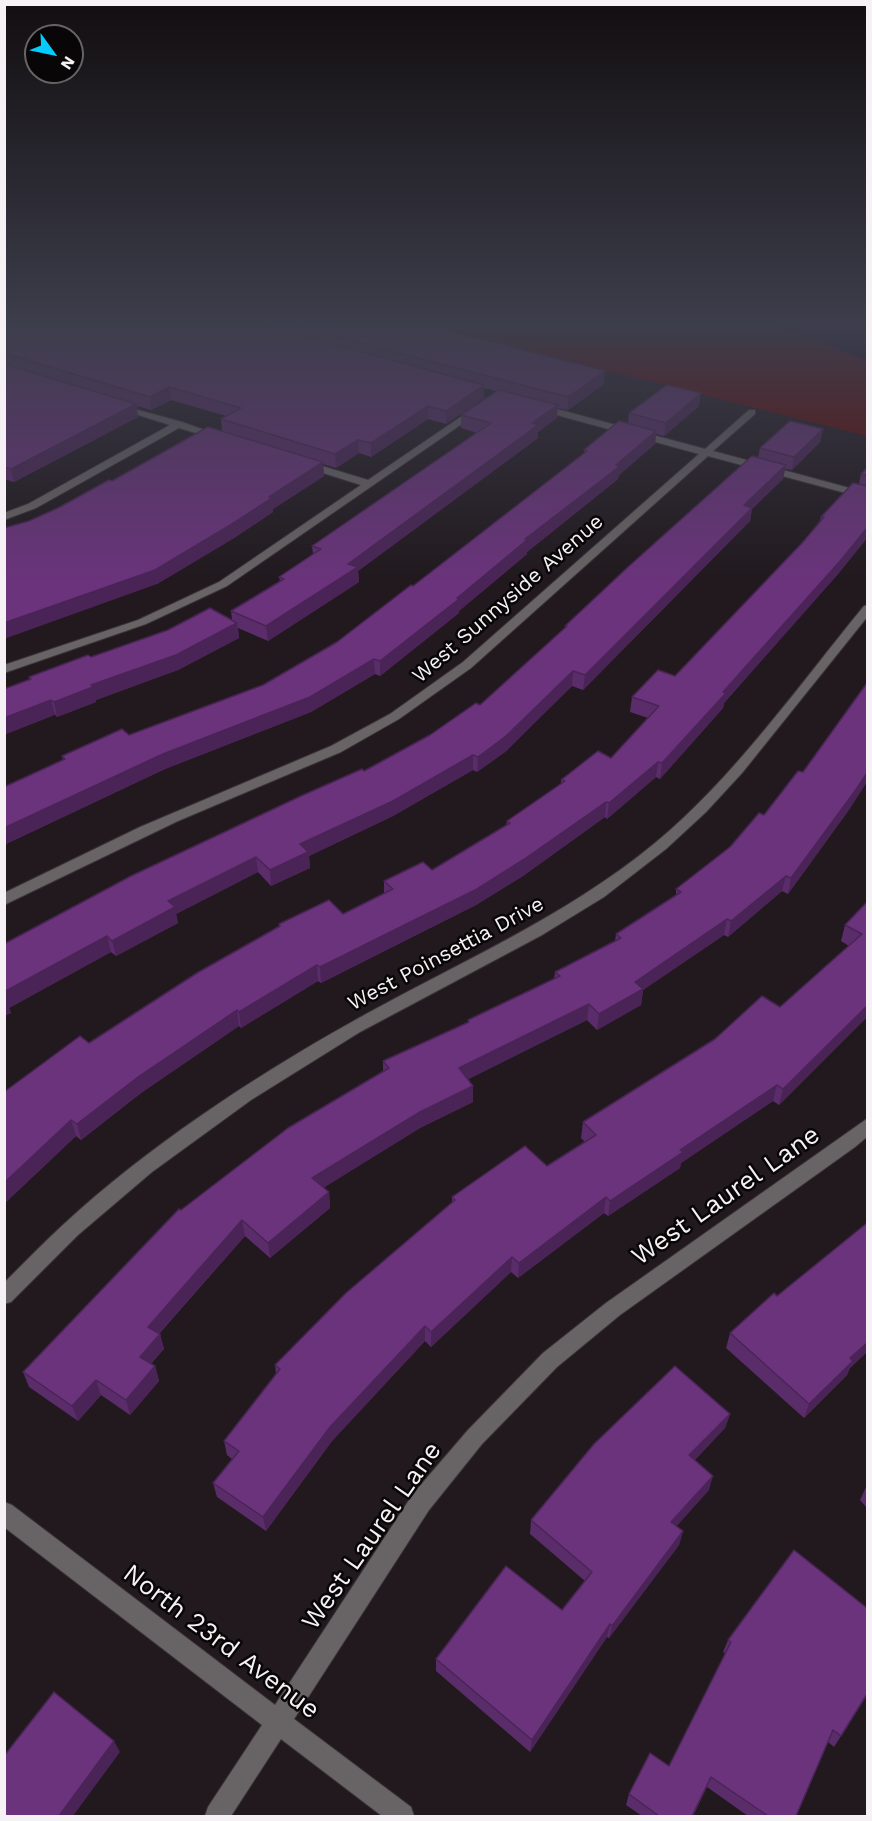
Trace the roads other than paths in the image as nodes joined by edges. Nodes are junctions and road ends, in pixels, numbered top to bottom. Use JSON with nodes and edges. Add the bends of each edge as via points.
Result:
{"nodes":[{"id":1,"x":137,"y":411,"type":"edge"},
{"id":2,"x":475,"y":411,"type":"edge"},
{"id":3,"x":549,"y":411,"type":"edge"},
{"id":4,"x":752,"y":412,"type":"dead end"},
{"id":5,"x":179,"y":424,"type":"junction"},
{"id":6,"x":224,"y":438,"type":"edge"},
{"id":7,"x":704,"y":453,"type":"junction"},
{"id":8,"x":291,"y":459,"type":"edge"},
{"id":9,"x":370,"y":484,"type":"junction"},
{"id":10,"x":867,"y":496,"type":"edge"},
{"id":11,"x":7,"y":514,"type":"edge"},
{"id":12,"x":867,"y":608,"type":"edge"},
{"id":13,"x":4,"y":669,"type":"edge"},
{"id":14,"x":4,"y":900,"type":"edge"},
{"id":15,"x":867,"y":1125,"type":"edge"},
{"id":16,"x":4,"y":1296,"type":"edge"},
{"id":17,"x":4,"y":1513,"type":"edge"},
{"id":18,"x":279,"y":1722,"type":"junction"},
{"id":19,"x":217,"y":1816,"type":"edge"},
{"id":20,"x":402,"y":1816,"type":"edge"}],
"edges":[{"from":1,"to":5,"type":"street"},
{"from":2,"to":9,"type":"street"},
{"from":3,"to":7,"type":"street"},
{"from":4,"to":7,"type":"street","name":"West Sunnyside Avenue"},
{"from":5,"to":6,"type":"street"},
{"from":5,"to":11,"type":"street"},
{"from":7,"to":10,"type":"street"},
{"from":7,"to":14,"type":"street","name":"West Sunnyside Avenue","via":[[466,665],[402,712],[318,758],[74,863]]},
{"from":8,"to":9,"type":"street"},
{"from":9,"to":13,"type":"street","via":[[223,584],[182,605]]},
{"from":12,"to":16,"type":"street","name":"West Poinsettia Drive","via":[[737,770],[661,846],[598,893],[537,931],[354,1028],[244,1095],[146,1167],[71,1229]]},
{"from":15,"to":18,"type":"street","name":"West Laurel Lane","via":[[849,1142],[613,1308],[542,1369],[475,1437],[421,1502]]},
{"from":17,"to":18,"type":"street","name":"North 23rd Avenue"},
{"from":18,"to":19,"type":"street","name":"West Laurel Lane"},
{"from":18,"to":20,"type":"street","name":"North 23rd Avenue"}]}
